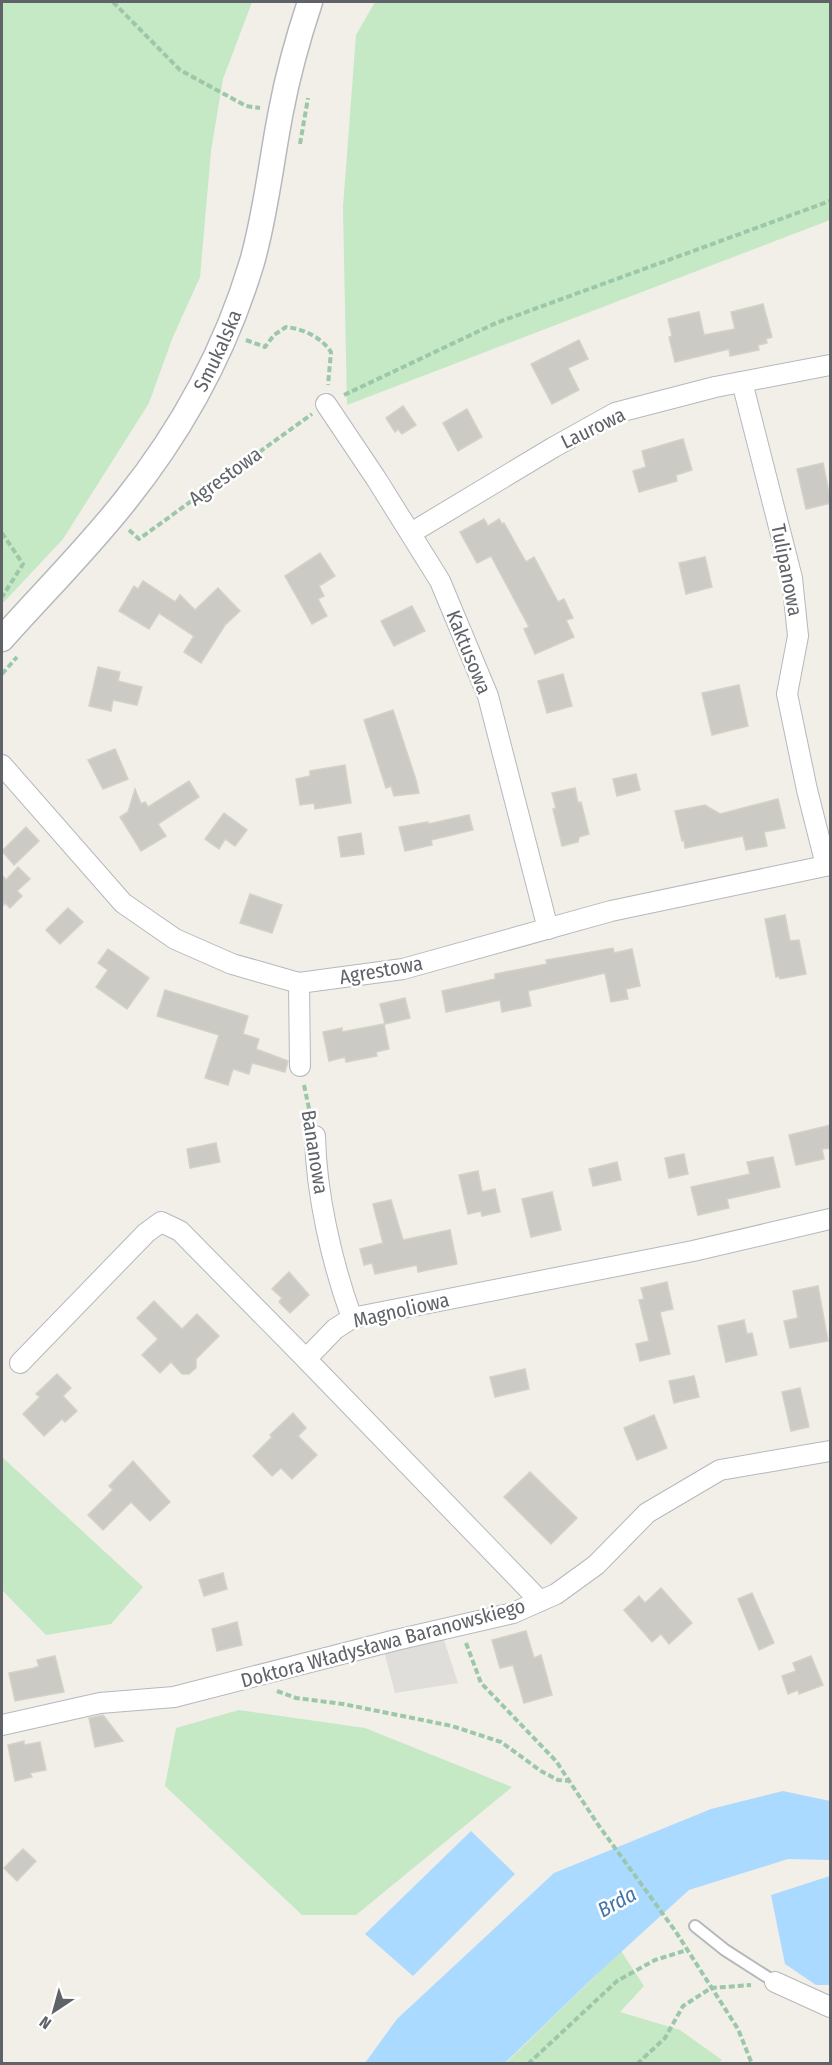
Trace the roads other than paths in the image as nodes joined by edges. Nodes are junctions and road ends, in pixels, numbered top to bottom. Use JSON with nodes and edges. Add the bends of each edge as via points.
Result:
{"nodes":[{"id":1,"x":310,"y":2,"type":"edge"},
{"id":2,"x":831,"y":366,"type":"edge"},
{"id":3,"x":742,"y":382,"type":"junction"},
{"id":4,"x":326,"y":404,"type":"road end"},
{"id":5,"x":411,"y":533,"type":"junction"},
{"id":6,"x":2,"y":639,"type":"edge"},
{"id":7,"x":2,"y":765,"type":"edge"},
{"id":8,"x":828,"y":865,"type":"edge"},
{"id":9,"x":548,"y":929,"type":"junction"},
{"id":10,"x":298,"y":983,"type":"junction"},
{"id":11,"x":300,"y":1066,"type":"road end"},
{"id":12,"x":315,"y":1136,"type":"road end"},
{"id":13,"x":831,"y":1219,"type":"edge"},
{"id":14,"x":352,"y":1318,"type":"junction"},
{"id":15,"x":306,"y":1359,"type":"junction"},
{"id":16,"x":20,"y":1363,"type":"dead end"},
{"id":17,"x":831,"y":1451,"type":"edge"},
{"id":18,"x":540,"y":1601,"type":"junction"},
{"id":19,"x":2,"y":1725,"type":"edge"},
{"id":20,"x":695,"y":1926,"type":"dead end"},
{"id":21,"x":775,"y":1982,"type":"joint"},
{"id":22,"x":831,"y":2007,"type":"edge"}],
"edges":[{"from":1,"to":6,"type":"street","name":"Smukalska","via":[[280,112],[267,202],[252,260],[230,326],[198,393],[165,448],[124,503]]},
{"from":2,"to":3,"type":"street","name":"Laurowa"},
{"from":3,"to":5,"type":"street","name":"Laurowa","via":[[615,413]]},
{"from":3,"to":8,"type":"street","name":"Tulipanowa","via":[[792,578],[798,636],[787,694]]},
{"from":4,"to":5,"type":"street","name":"Kaktusowa"},
{"from":5,"to":9,"type":"street","name":"Kaktusowa","via":[[440,581],[488,696]]},
{"from":7,"to":10,"type":"street","name":"Agrestowa","via":[[123,903],[175,939],[232,963]]},
{"from":8,"to":9,"type":"street","name":"Agrestowa","via":[[611,911]]},
{"from":9,"to":10,"type":"street","name":"Agrestowa","via":[[403,969]]},
{"from":10,"to":11,"type":"street"},
{"from":12,"to":14,"type":"street","name":"Bananowa","via":[[319,1187],[339,1285]]},
{"from":13,"to":14,"type":"street","name":"Magnoliowa","via":[[693,1251]]},
{"from":14,"to":15,"type":"street","name":"Magnoliowa","via":[[335,1329]]},
{"from":15,"to":16,"type":"street","via":[[180,1231],[160,1222]]},
{"from":15,"to":18,"type":"street"},
{"from":17,"to":18,"type":"street","name":"Doktora Władysława Baranowskiego","via":[[720,1470],[647,1513],[596,1565]]},
{"from":18,"to":19,"type":"street","name":"Doktora Władysława Baranowskiego","via":[[513,1613],[174,1697],[100,1703]]},
{"from":20,"to":21,"type":"lane"},
{"from":21,"to":22,"type":"street"}]}
